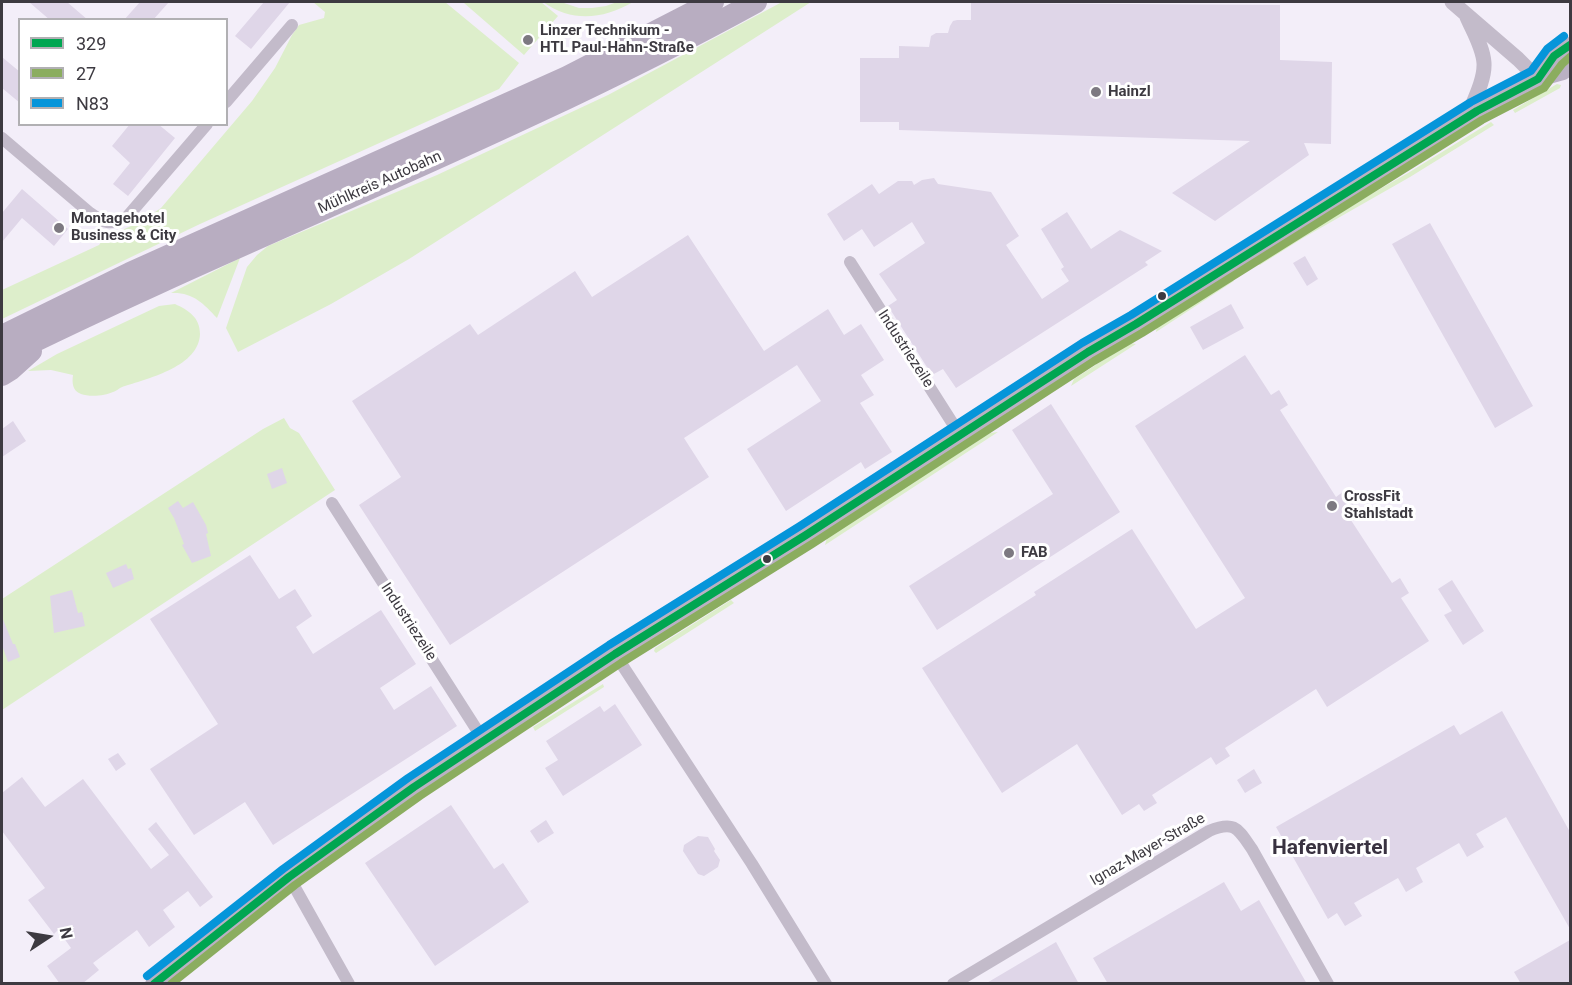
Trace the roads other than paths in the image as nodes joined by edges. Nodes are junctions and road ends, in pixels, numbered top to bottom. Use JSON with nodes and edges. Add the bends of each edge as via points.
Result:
{"nodes":[{"id":1,"x":713,"y":2,"type":"edge"},
{"id":2,"x":756,"y":2,"type":"edge"},
{"id":3,"x":1452,"y":2,"type":"edge"},
{"id":4,"x":1464,"y":12,"type":"junction"},
{"id":5,"x":292,"y":25,"type":"dead end"},
{"id":6,"x":1570,"y":45,"type":"edge"},
{"id":7,"x":1570,"y":67,"type":"edge"},
{"id":8,"x":1538,"y":79,"type":"junction"},
{"id":9,"x":228,"y":100,"type":"edge"},
{"id":10,"x":1467,"y":118,"type":"junction"},
{"id":11,"x":205,"y":126,"type":"edge"},
{"id":12,"x":2,"y":138,"type":"edge"},
{"id":13,"x":850,"y":262,"type":"dead end"},
{"id":14,"x":52,"y":332,"type":"junction"},
{"id":15,"x":2,"y":336,"type":"edge"},
{"id":16,"x":2,"y":357,"type":"edge"},
{"id":17,"x":2,"y":375,"type":"edge"},
{"id":18,"x":960,"y":435,"type":"junction"},
{"id":19,"x":332,"y":503,"type":"dead end"},
{"id":20,"x":615,"y":654,"type":"junction"},
{"id":21,"x":484,"y":741,"type":"junction"},
{"id":22,"x":289,"y":877,"type":"junction"},
{"id":23,"x":153,"y":984,"type":"edge"},
{"id":24,"x":350,"y":984,"type":"edge"},
{"id":25,"x":825,"y":984,"type":"edge"},
{"id":26,"x":953,"y":984,"type":"edge"},
{"id":27,"x":1328,"y":984,"type":"edge"}],
"edges":[{"from":1,"to":15,"type":"highway","name":"Mühlkreis Autobahn","via":[[567,76],[130,273]]},
{"from":2,"to":14,"type":"highway","name":"Mühlkreis Autobahn","via":[[543,109]]},
{"from":3,"to":4,"type":"street"},
{"from":4,"to":8,"type":"street"},
{"from":4,"to":10,"type":"street","via":[[1484,65]]},
{"from":5,"to":9,"type":"street"},
{"from":6,"to":8,"type":"main road","via":[[1554,56]]},
{"from":7,"to":8,"type":"main road"},
{"from":8,"to":10,"type":"main road"},
{"from":10,"to":18,"type":"main road"},
{"from":11,"to":12,"type":"street","via":[[127,218],[108,223],[90,213]]},
{"from":13,"to":18,"type":"street","name":"Industriezeile"},
{"from":14,"to":16,"type":"highway","name":"Mühlkreis Autobahn"},
{"from":14,"to":17,"type":"highway"},
{"from":18,"to":20,"type":"main road"},
{"from":19,"to":21,"type":"street","name":"Industriezeile"},
{"from":20,"to":21,"type":"main road"},
{"from":20,"to":25,"type":"street"},
{"from":21,"to":22,"type":"main road"},
{"from":22,"to":23,"type":"main road"},
{"from":22,"to":24,"type":"street"},
{"from":26,"to":27,"type":"street","name":"Ignaz-Mayer-Straße","via":[[1221,825],[1232,826],[1252,849]]}]}
